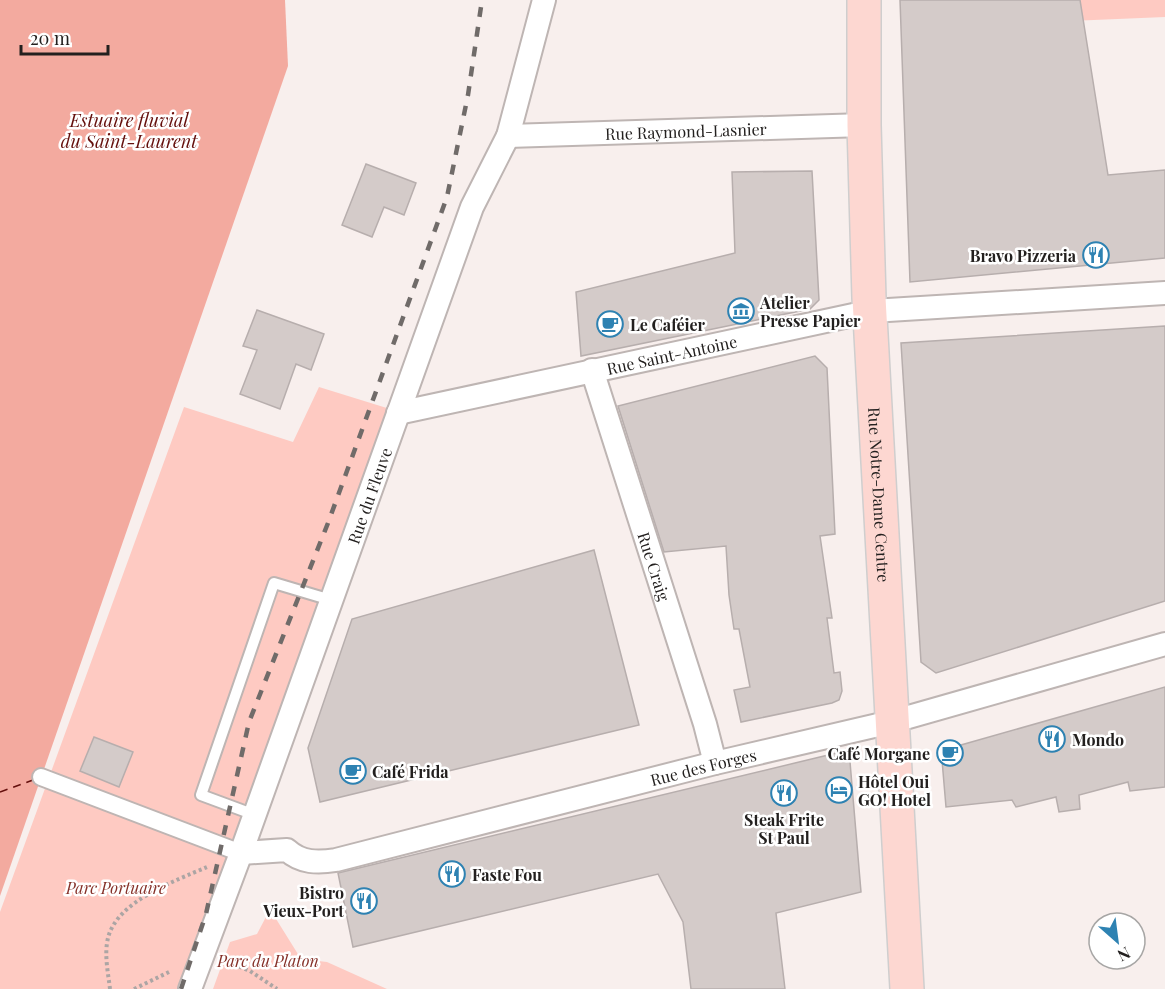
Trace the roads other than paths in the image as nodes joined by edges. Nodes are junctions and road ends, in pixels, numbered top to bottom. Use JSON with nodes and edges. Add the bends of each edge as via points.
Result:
{"nodes":[{"id":1,"x":544,"y":0,"type":"edge"},
{"id":2,"x":864,"y":0,"type":"edge"},
{"id":3,"x":864,"y":125,"type":"junction"},
{"id":4,"x":508,"y":136,"type":"junction"},
{"id":5,"x":1165,"y":293,"type":"edge"},
{"id":6,"x":872,"y":311,"type":"junction"},
{"id":7,"x":592,"y":370,"type":"junction"},
{"id":8,"x":398,"y":413,"type":"junction"},
{"id":9,"x":331,"y":600,"type":"junction"},
{"id":10,"x":1165,"y":644,"type":"edge"},
{"id":11,"x":891,"y":722,"type":"junction"},
{"id":12,"x":715,"y":763,"type":"junction"},
{"id":13,"x":41,"y":777,"type":"dead end"},
{"id":14,"x":255,"y":815,"type":"junction"},
{"id":15,"x":241,"y":853,"type":"junction"},
{"id":16,"x":190,"y":989,"type":"edge"},
{"id":17,"x":907,"y":989,"type":"edge"}],
"edges":[{"from":1,"to":4,"type":"street","name":"Rue du Fleuve"},
{"from":2,"to":3,"type":"main road","name":"Rue Notre-Dame Centre"},
{"from":3,"to":4,"type":"street","name":"Rue Raymond-Lasnier"},
{"from":3,"to":6,"type":"main road","name":"Rue Notre-Dame Centre"},
{"from":4,"to":8,"type":"street","name":"Rue du Fleuve","via":[[472,207]]},
{"from":5,"to":6,"type":"street","name":"Rue Saint-Antoine"},
{"from":6,"to":7,"type":"street","name":"Rue Saint-Antoine"},
{"from":6,"to":11,"type":"main road","name":"Rue Notre-Dame Centre"},
{"from":7,"to":8,"type":"street","name":"Rue Saint-Antoine"},
{"from":7,"to":12,"type":"street","name":"Rue Craig"},
{"from":8,"to":9,"type":"street","name":"Rue du Fleuve"},
{"from":9,"to":14,"type":"street","name":"Rue du Fleuve"},
{"from":9,"to":14,"type":"lane","via":[[274,583],[201,795]]},
{"from":10,"to":11,"type":"street","name":"Rue des Forges"},
{"from":11,"to":12,"type":"street","name":"Rue des Forges"},
{"from":11,"to":17,"type":"main road","name":"Rue Notre-Dame Centre"},
{"from":12,"to":15,"type":"street","name":"Rue des Forges","via":[[336,860],[303,860],[286,850]]},
{"from":13,"to":15,"type":"street"},
{"from":14,"to":15,"type":"street","name":"Rue du Fleuve"},
{"from":15,"to":16,"type":"street","name":"Rue du Fleuve"}]}
